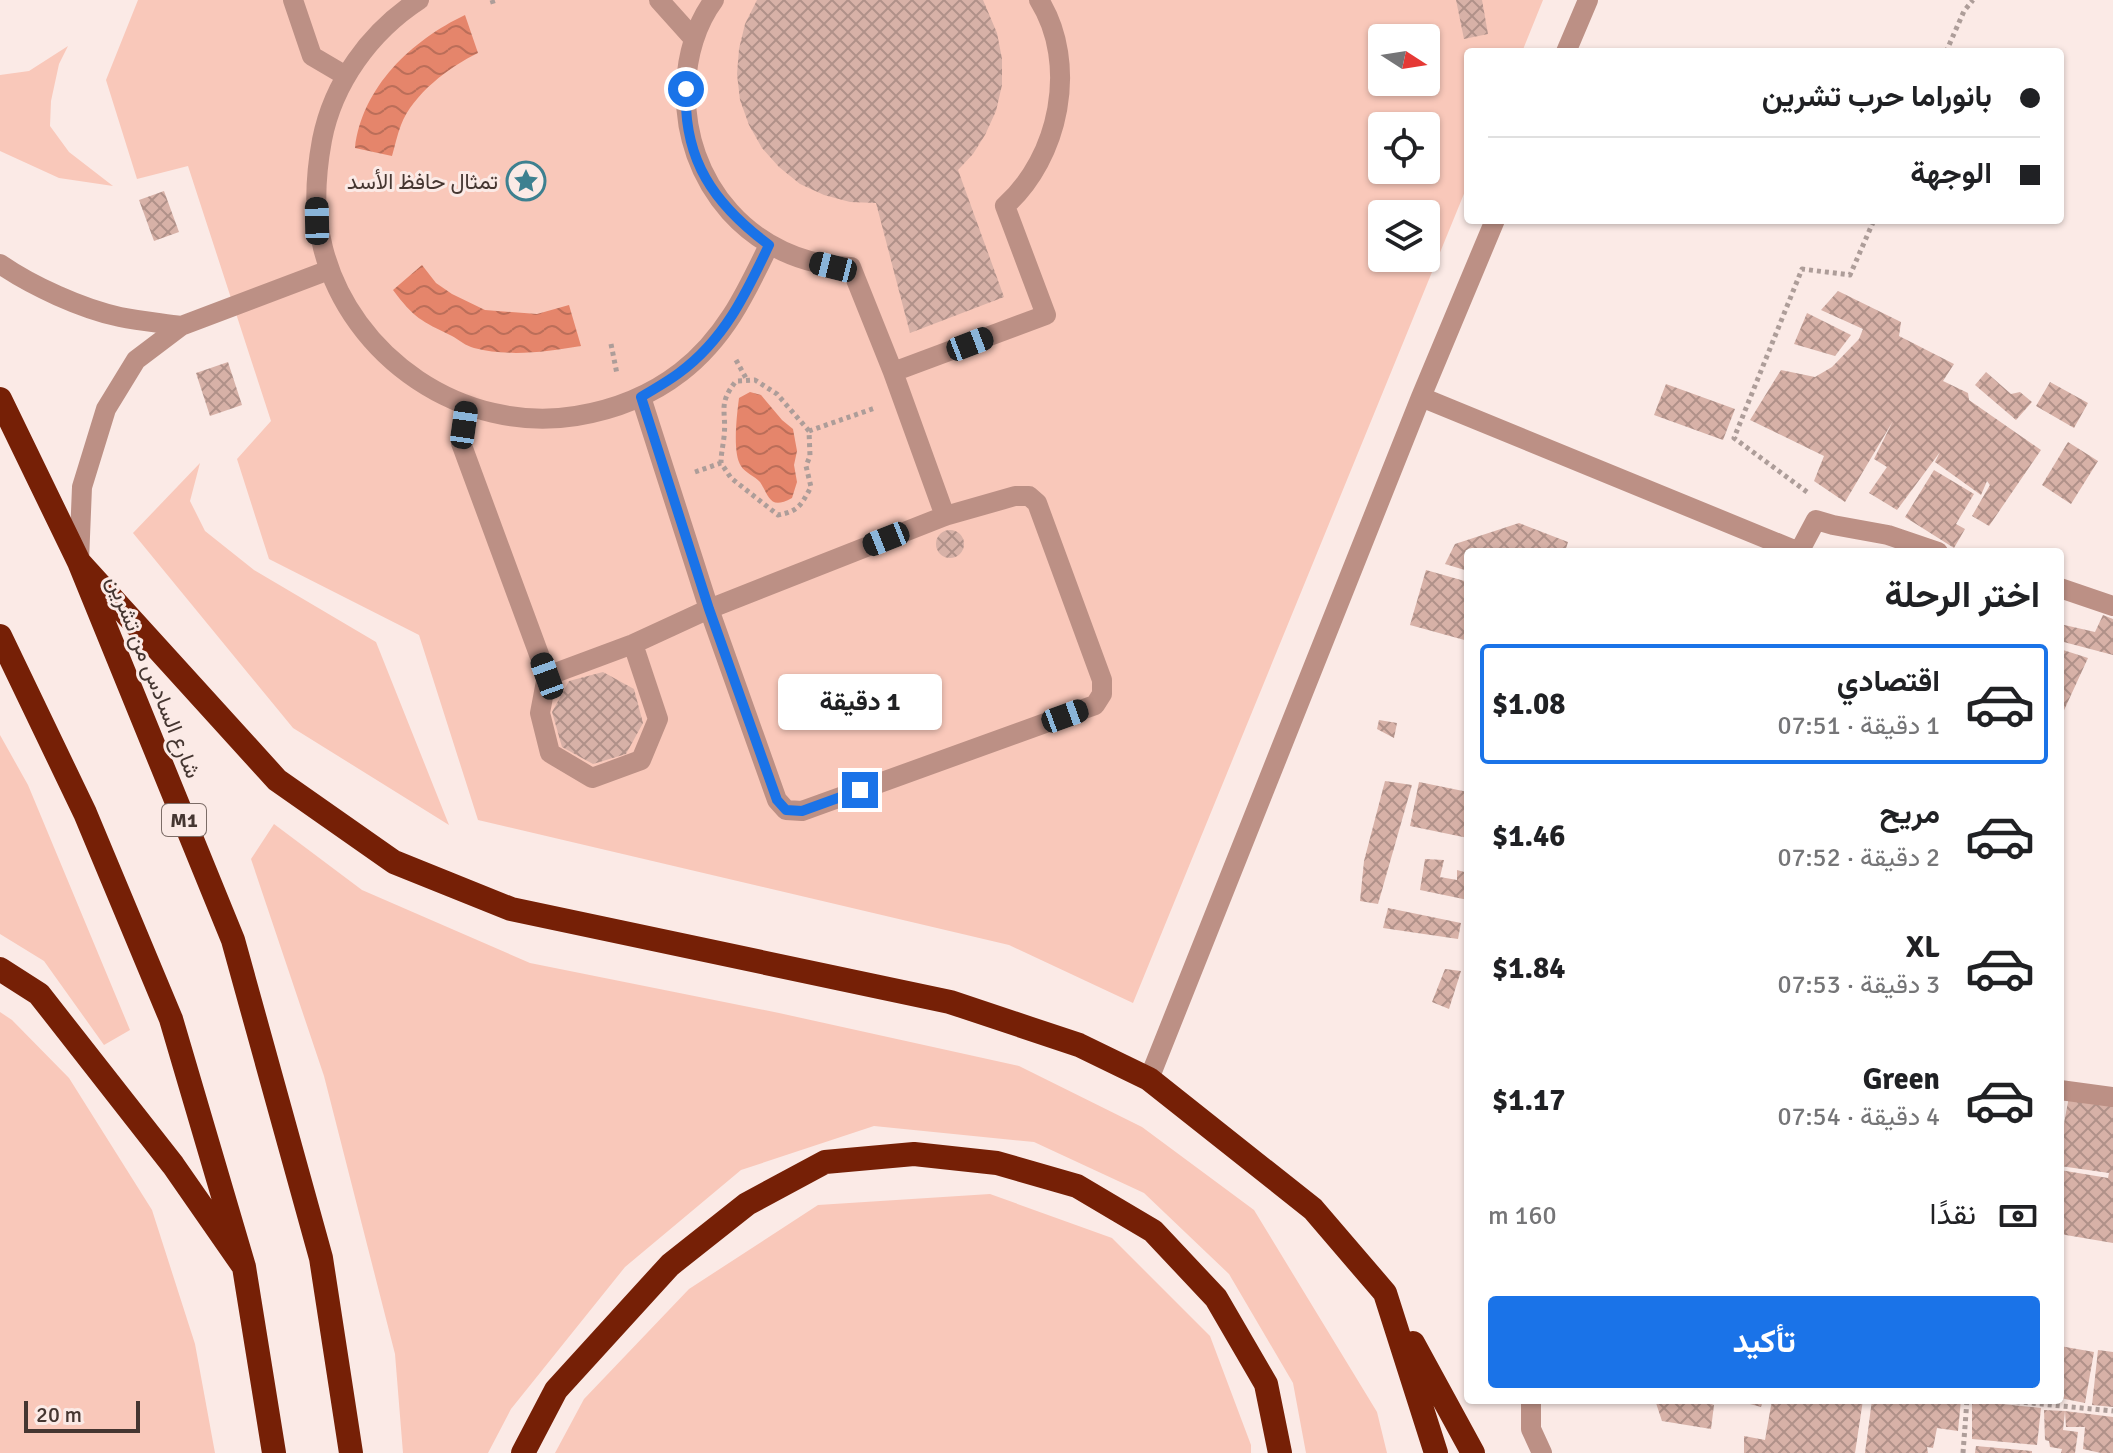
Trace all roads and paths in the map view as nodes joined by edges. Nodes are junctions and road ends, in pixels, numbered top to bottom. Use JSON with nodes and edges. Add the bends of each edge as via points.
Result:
{"nodes":[{"id":1,"x":293,"y":0,"type":"edge"},
{"id":2,"x":419,"y":0,"type":"edge"},
{"id":3,"x":659,"y":0,"type":"edge"},
{"id":4,"x":714,"y":0,"type":"edge"},
{"id":5,"x":1039,"y":0,"type":"edge"},
{"id":6,"x":1588,"y":0,"type":"edge"},
{"id":7,"x":1973,"y":0,"type":"edge"},
{"id":8,"x":694,"y":39,"type":"junction"},
{"id":9,"x":1568,"y":48,"type":"edge"},
{"id":10,"x":1948,"y":48,"type":"edge"},
{"id":11,"x":346,"y":76,"type":"junction"},
{"id":12,"x":1493,"y":224,"type":"edge"},
{"id":13,"x":1872,"y":224,"type":"edge"},
{"id":14,"x":769,"y":245,"type":"junction"},
{"id":15,"x":0,"y":264,"type":"edge"},
{"id":16,"x":329,"y":270,"type":"junction"},
{"id":17,"x":181,"y":326,"type":"junction"},
{"id":18,"x":893,"y":372,"type":"junction"},
{"id":19,"x":641,"y":397,"type":"junction"},
{"id":20,"x":1421,"y":397,"type":"junction"},
{"id":21,"x":902,"y":398,"type":"junction"},
{"id":22,"x":0,"y":399,"type":"edge"},
{"id":23,"x":467,"y":406,"type":"junction"},
{"id":24,"x":809,"y":431,"type":"junction"},
{"id":25,"x":945,"y":516,"type":"junction"},
{"id":26,"x":1833,"y":525,"type":"junction"},
{"id":27,"x":1789,"y":548,"type":"edge"},
{"id":28,"x":1801,"y":548,"type":"edge"},
{"id":29,"x":1926,"y":548,"type":"edge"},
{"id":30,"x":79,"y":562,"type":"junction"},
{"id":31,"x":2064,"y":589,"type":"edge"},
{"id":32,"x":2113,"y":606,"type":"edge"},
{"id":33,"x":709,"y":609,"type":"junction"},
{"id":34,"x":0,"y":636,"type":"edge"},
{"id":35,"x":633,"y":644,"type":"junction"},
{"id":36,"x":547,"y":676,"type":"junction"},
{"id":37,"x":0,"y":969,"type":"edge"},
{"id":38,"x":1149,"y":1079,"type":"junction"},
{"id":39,"x":2064,"y":1091,"type":"edge"},
{"id":40,"x":2113,"y":1097,"type":"edge"},
{"id":41,"x":244,"y":1267,"type":"junction"},
{"id":42,"x":1385,"y":1293,"type":"junction"},
{"id":43,"x":1531,"y":1404,"type":"edge"},
{"id":44,"x":1967,"y":1404,"type":"edge"},
{"id":45,"x":2041,"y":1404,"type":"edge"},
{"id":46,"x":2113,"y":1411,"type":"edge"},
{"id":47,"x":274,"y":1453,"type":"edge"},
{"id":48,"x":351,"y":1453,"type":"edge"},
{"id":49,"x":523,"y":1453,"type":"edge"},
{"id":50,"x":1280,"y":1453,"type":"edge"},
{"id":51,"x":1436,"y":1453,"type":"edge"},
{"id":52,"x":1473,"y":1453,"type":"edge"},
{"id":53,"x":1542,"y":1453,"type":"edge"},
{"id":54,"x":1963,"y":1453,"type":"edge"}],
"edges":[{"from":1,"to":11,"type":"street","via":[[312,56]]},
{"from":2,"to":11,"type":"street","via":[[371,40]]},
{"from":3,"to":8,"type":"street"},
{"from":4,"to":8,"type":"street"},
{"from":5,"to":18,"type":"street","via":[[1055,38],[1058,105],[1036,169],[1005,206],[1046,315]]},
{"from":6,"to":9,"type":"street"},
{"from":7,"to":10,"type":"path"},
{"from":8,"to":14,"type":"street","via":[[685,106],[701,171],[719,200]]},
{"from":11,"to":16,"type":"street","via":[[326,122],[316,171],[317,221]]},
{"from":12,"to":20,"type":"street"},
{"from":13,"to":26,"type":"path","via":[[1850,275],[1802,269],[1734,438],[1828,507]]},
{"from":14,"to":18,"type":"street","via":[[800,259],[851,267]]},
{"from":14,"to":19,"type":"street","via":[[742,302],[715,340],[680,373]]},
{"from":15,"to":17,"type":"street","via":[[67,300],[118,317]]},
{"from":16,"to":17,"type":"street"},
{"from":16,"to":23,"type":"street","via":[[369,339],[397,367]]},
{"from":17,"to":30,"type":"street","via":[[136,360],[106,409],[82,487]]},
{"from":18,"to":21,"type":"street"},
{"from":19,"to":23,"type":"street","via":[[599,412],[555,419],[510,417]]},
{"from":19,"to":33,"type":"street"},
{"from":20,"to":27,"type":"street"},
{"from":20,"to":38,"type":"street"},
{"from":21,"to":24,"type":"path"},
{"from":21,"to":25,"type":"street"},
{"from":22,"to":30,"type":"highway","name":"شارع السادس من تشرين","number":"M1"},
{"from":23,"to":36,"type":"street","via":[[461,443]]},
{"from":24,"to":24,"type":"path","via":[[806,466],[811,487],[793,513],[778,515],[731,478],[721,463],[722,413],[736,381],[755,380],[777,394]]},
{"from":25,"to":33,"type":"street"},
{"from":25,"to":33,"type":"street","via":[[1015,496],[1029,496],[1037,503],[1102,680],[1095,705],[802,811],[786,810],[777,800]]},
{"from":26,"to":28,"type":"street","via":[[1816,520]]},
{"from":26,"to":29,"type":"street"},
{"from":30,"to":38,"type":"highway","via":[[277,780],[394,862],[511,909],[950,1002],[1079,1045]]},
{"from":30,"to":48,"type":"highway","name":"شارع السادس من تشرين","number":"M1","via":[[233,940],[321,1258]]},
{"from":31,"to":32,"type":"street"},
{"from":33,"to":35,"type":"street"},
{"from":34,"to":41,"type":"highway","via":[[85,813],[171,1019]]},
{"from":35,"to":36,"type":"street"},
{"from":35,"to":36,"type":"street","via":[[658,719],[641,760],[592,778],[550,753],[540,713]]},
{"from":37,"to":41,"type":"highway","via":[[39,994],[173,1165]]},
{"from":38,"to":42,"type":"highway","via":[[1313,1209]]},
{"from":39,"to":40,"type":"street"},
{"from":41,"to":47,"type":"highway"},
{"from":42,"to":51,"type":"highway"},
{"from":42,"to":52,"type":"highway"},
{"from":43,"to":53,"type":"street","via":[[1531,1429]]},
{"from":44,"to":54,"type":"path"},
{"from":45,"to":46,"type":"path"},
{"from":49,"to":50,"type":"highway","via":[[556,1390],[670,1265],[747,1204],[825,1162],[914,1154],[997,1163],[1077,1186],[1153,1231],[1216,1298],[1266,1384]]}]}
